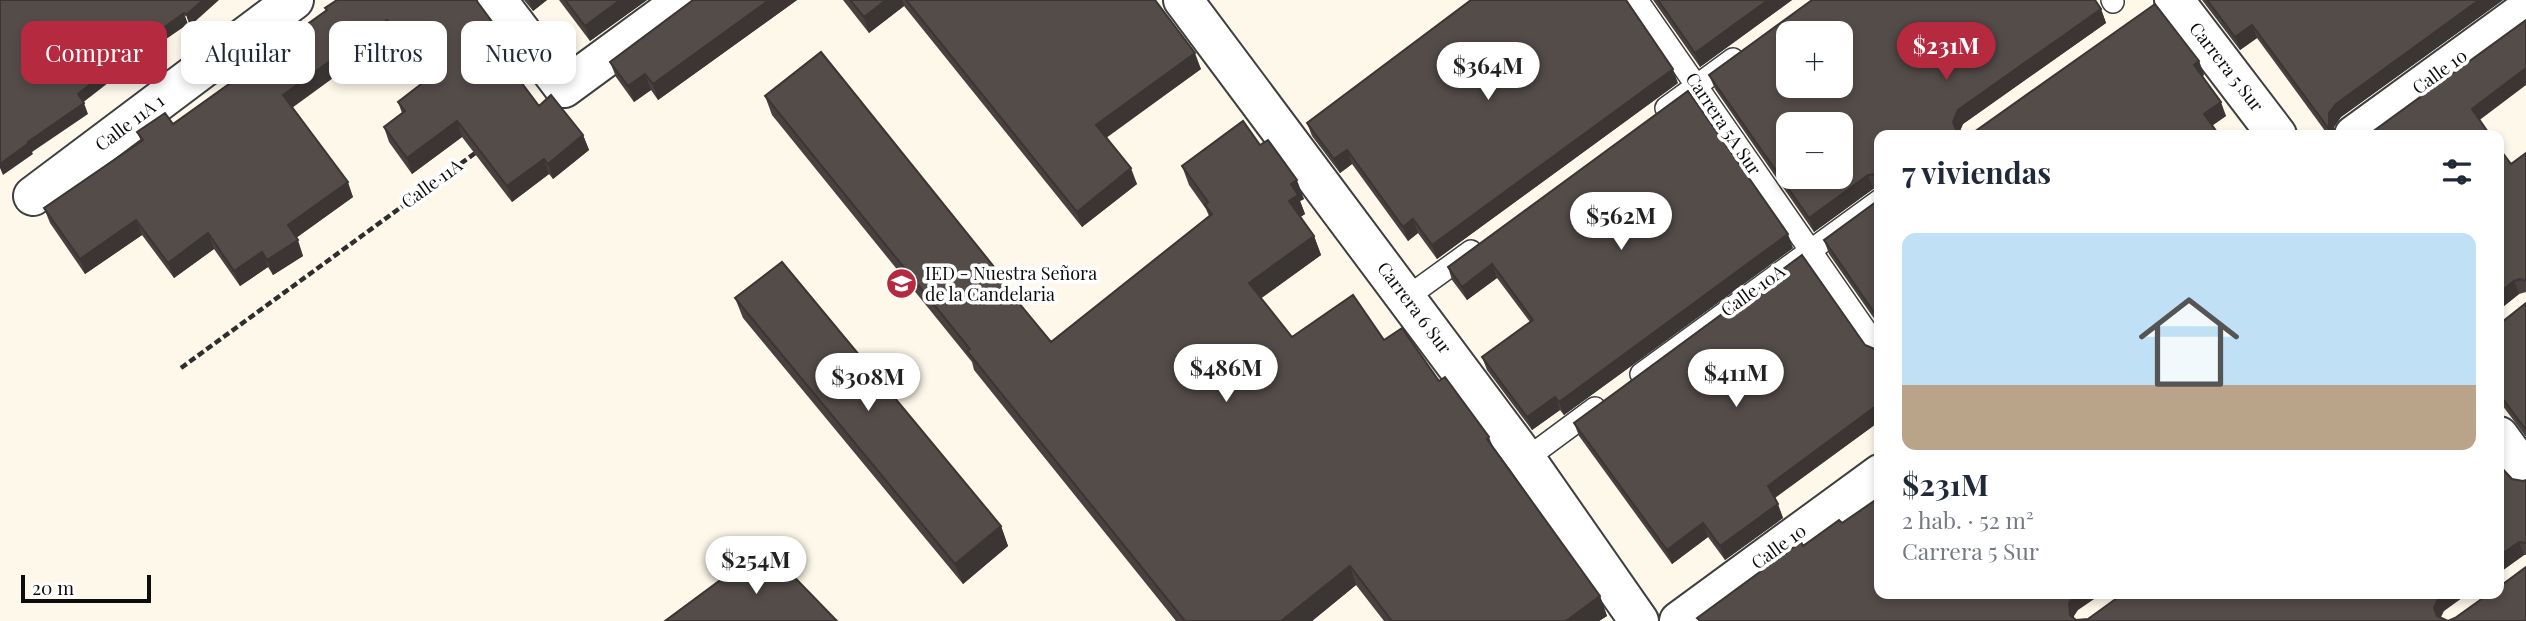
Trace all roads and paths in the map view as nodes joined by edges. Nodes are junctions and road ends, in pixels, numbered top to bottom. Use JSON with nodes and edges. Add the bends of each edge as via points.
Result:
{"nodes":[{"id":1,"x":294,"y":0,"type":"edge"},
{"id":2,"x":497,"y":0,"type":"edge"},
{"id":3,"x":684,"y":0,"type":"edge"},
{"id":4,"x":1183,"y":0,"type":"edge"},
{"id":5,"x":1637,"y":0,"type":"edge"},
{"id":6,"x":2161,"y":2,"type":"edge"},
{"id":7,"x":2526,"y":10,"type":"edge"},
{"id":8,"x":1750,"y":47,"type":"edge"},
{"id":9,"x":1697,"y":85,"type":"junction"},
{"id":10,"x":1652,"y":118,"type":"edge"},
{"id":11,"x":2273,"y":130,"type":"edge"},
{"id":12,"x":2361,"y":130,"type":"edge"},
{"id":13,"x":485,"y":146,"type":"edge"},
{"id":14,"x":33,"y":196,"type":"dead end"},
{"id":15,"x":1874,"y":204,"type":"edge"},
{"id":16,"x":1485,"y":241,"type":"edge"},
{"id":17,"x":1809,"y":250,"type":"junction"},
{"id":18,"x":1406,"y":298,"type":"junction"},
{"id":19,"x":1874,"y":342,"type":"edge"},
{"id":20,"x":181,"y":368,"type":"dead end"},
{"id":21,"x":2504,"y":443,"type":"edge"},
{"id":22,"x":1526,"y":459,"type":"junction"},
{"id":23,"x":2526,"y":472,"type":"edge"},
{"id":24,"x":1874,"y":478,"type":"edge"},
{"id":25,"x":1639,"y":621,"type":"edge"},
{"id":26,"x":1679,"y":621,"type":"edge"}],
"edges":[{"from":1,"to":14,"type":"street","name":"Calle 11A 1"},
{"from":2,"to":3,"type":"street","via":[[564,88]]},
{"from":4,"to":18,"type":"street","name":"Carrera 6 Sur","via":[[1293,135]]},
{"from":5,"to":9,"type":"lane","name":"Carrera 5A Sur"},
{"from":6,"to":11,"type":"street","name":"Carrera 5 Sur"},
{"from":7,"to":12,"type":"street","name":"Calle 10"},
{"from":8,"to":9,"type":"lane"},
{"from":9,"to":10,"type":"lane"},
{"from":9,"to":17,"type":"lane","name":"Carrera 5A Sur"},
{"from":13,"to":20,"type":"path","name":"Calle 11A"},
{"from":15,"to":17,"type":"lane","name":"Calle 10A"},
{"from":16,"to":18,"type":"lane"},
{"from":17,"to":19,"type":"lane","name":"Carrera 5A Sur"},
{"from":17,"to":22,"type":"lane","name":"Calle 10A"},
{"from":18,"to":22,"type":"street","name":"Carrera 6 Sur"},
{"from":21,"to":23,"type":"street"},
{"from":22,"to":25,"type":"street","name":"Carrera 6 Sur"},
{"from":24,"to":26,"type":"street","name":"Calle 10"}]}
